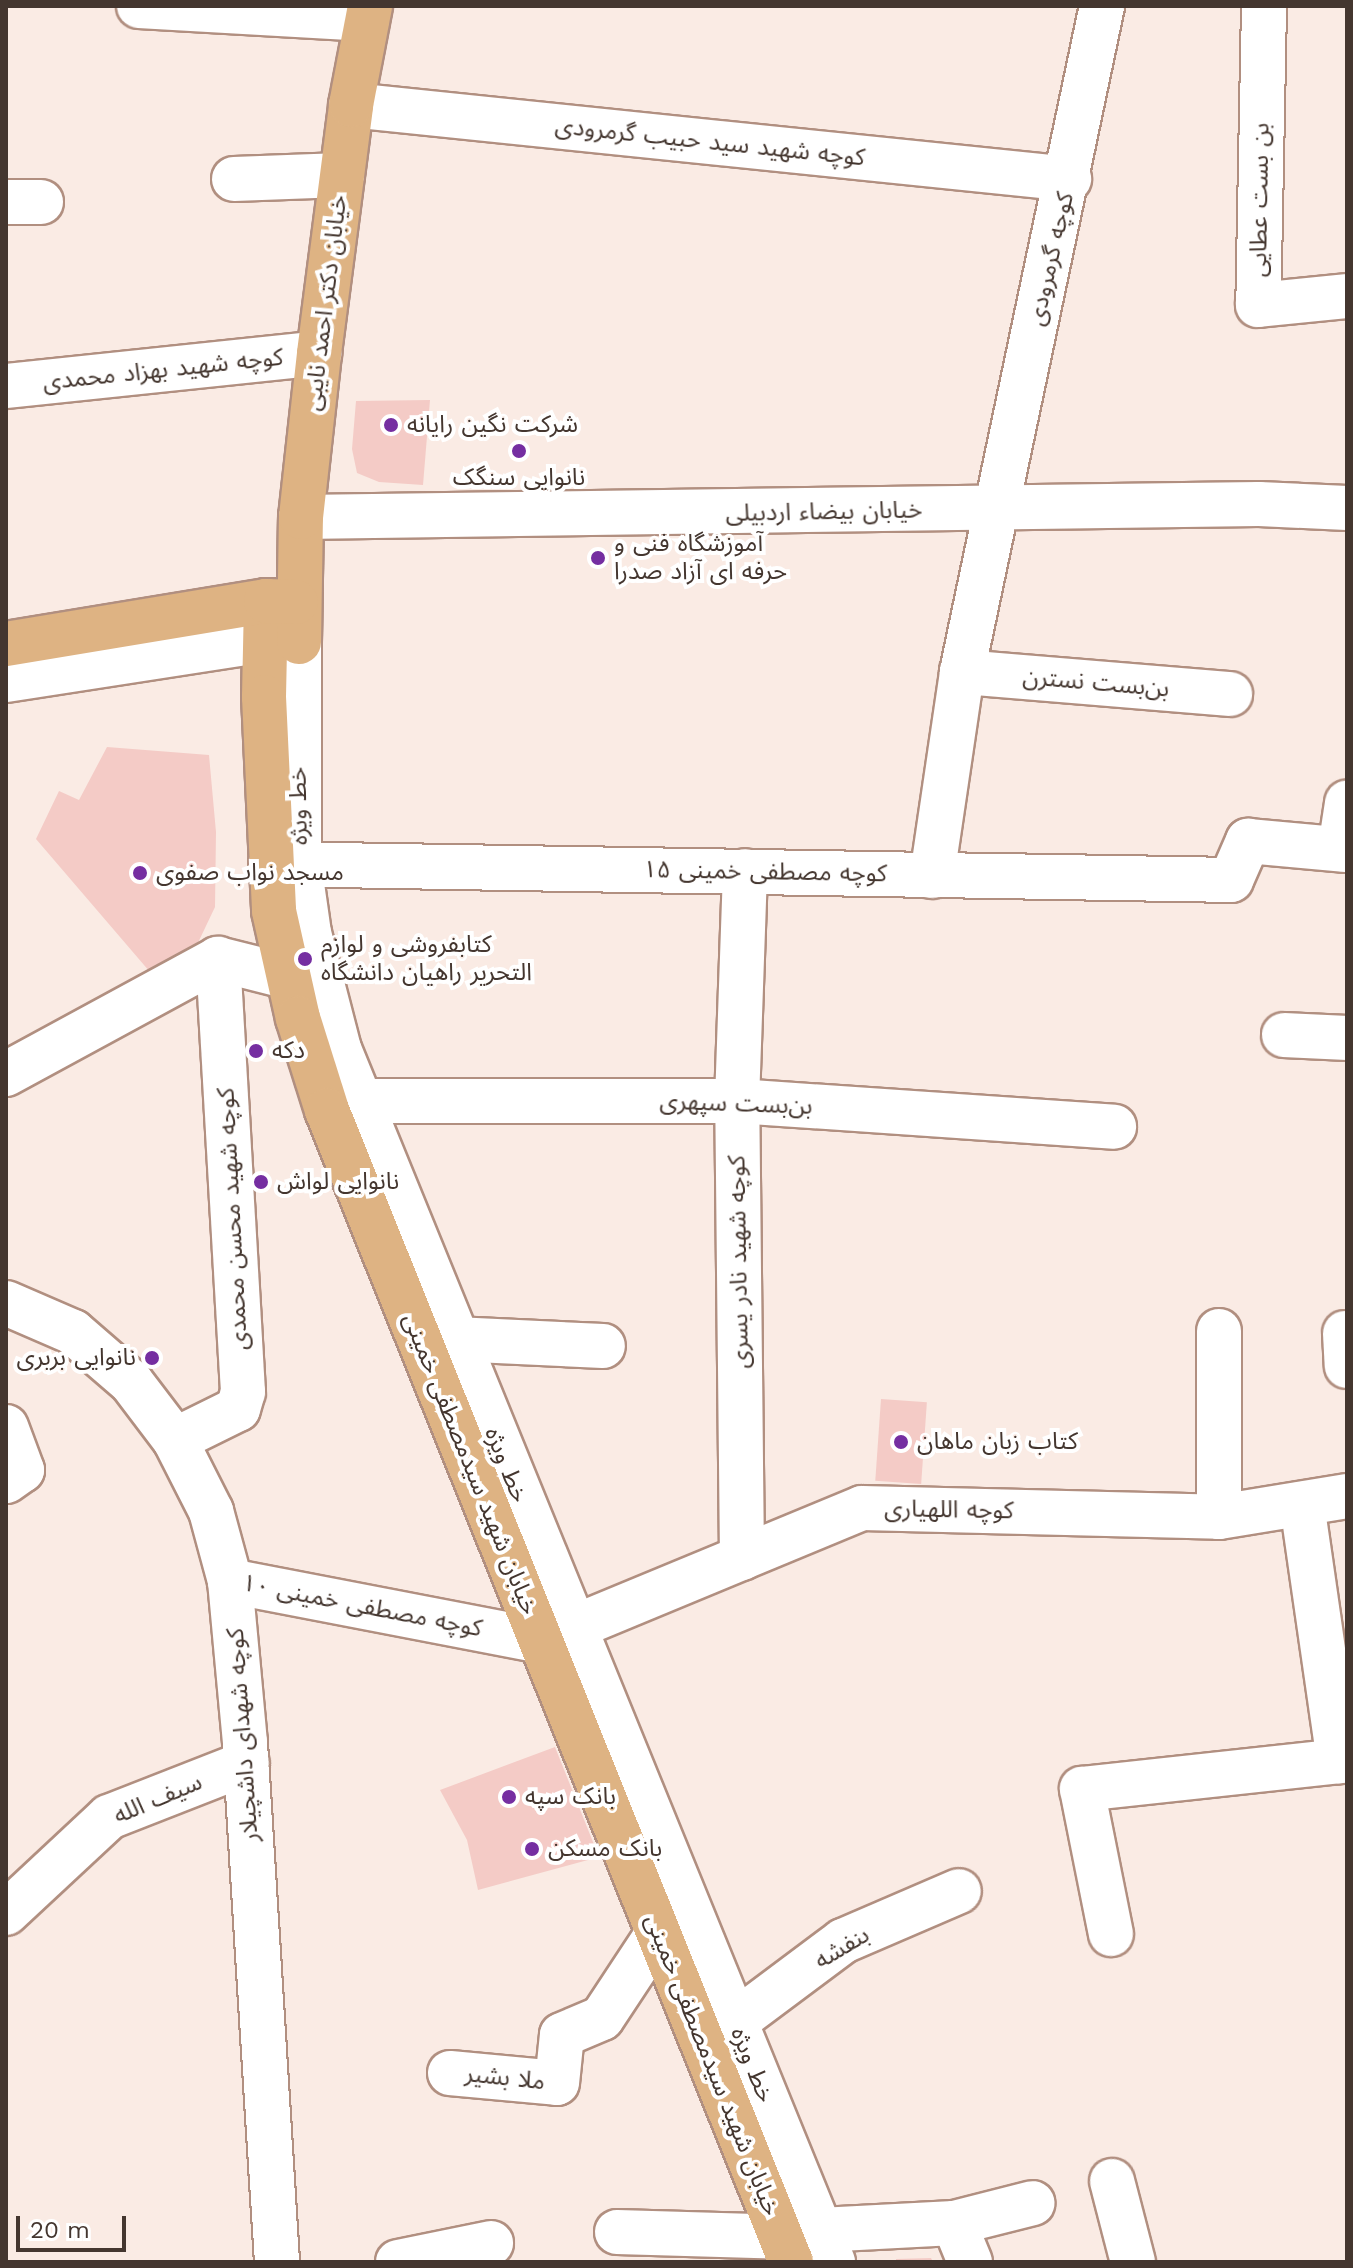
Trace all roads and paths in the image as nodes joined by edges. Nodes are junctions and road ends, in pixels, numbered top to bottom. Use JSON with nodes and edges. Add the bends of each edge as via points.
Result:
{"nodes":[{"id":1,"x":139,"y":6,"type":"edge"},
{"id":2,"x":1102,"y":6,"type":"edge"},
{"id":3,"x":1264,"y":6,"type":"edge"},
{"id":4,"x":368,"y":13,"type":"edge"},
{"id":5,"x":351,"y":105,"type":"junction"},
{"id":6,"x":342,"y":175,"type":"junction"},
{"id":7,"x":234,"y":179,"type":"dead end"},
{"id":8,"x":1069,"y":179,"type":"junction"},
{"id":9,"x":1347,"y":296,"type":"edge"},
{"id":10,"x":319,"y":353,"type":"junction"},
{"id":11,"x":6,"y":386,"type":"edge"},
{"id":12,"x":1347,"y":508,"type":"edge"},
{"id":13,"x":995,"y":510,"type":"junction"},
{"id":14,"x":301,"y":517,"type":"junction"},
{"id":15,"x":282,"y":621,"type":"junction"},
{"id":16,"x":6,"y":644,"type":"edge"},
{"id":17,"x":962,"y":672,"type":"junction"},
{"id":18,"x":6,"y":680,"type":"edge"},
{"id":19,"x":1230,"y":694,"type":"dead end"},
{"id":20,"x":1347,"y":803,"type":"edge"},
{"id":21,"x":1344,"y":849,"type":"edge"},
{"id":22,"x":284,"y":863,"type":"junction"},
{"id":23,"x":745,"y":871,"type":"junction"},
{"id":24,"x":932,"y":876,"type":"junction"},
{"id":25,"x":218,"y":959,"type":"junction"},
{"id":26,"x":289,"y":977,"type":"junction"},
{"id":27,"x":1284,"y":1035,"type":"dead end"},
{"id":28,"x":1347,"y":1038,"type":"edge"},
{"id":29,"x":6,"y":1074,"type":"edge"},
{"id":30,"x":737,"y":1101,"type":"junction"},
{"id":31,"x":342,"y":1106,"type":"junction"},
{"id":32,"x":1114,"y":1127,"type":"dead end"},
{"id":33,"x":6,"y":1303,"type":"edge"},
{"id":34,"x":1219,"y":1331,"type":"dead end"},
{"id":35,"x":439,"y":1345,"type":"junction"},
{"id":36,"x":603,"y":1346,"type":"dead end"},
{"id":37,"x":6,"y":1427,"type":"edge"},
{"id":38,"x":175,"y":1440,"type":"junction"},
{"id":39,"x":6,"y":1481,"type":"edge"},
{"id":40,"x":1347,"y":1496,"type":"edge"},
{"id":41,"x":1302,"y":1504,"type":"junction"},
{"id":42,"x":1219,"y":1517,"type":"junction"},
{"id":43,"x":742,"y":1558,"type":"junction"},
{"id":44,"x":230,"y":1581,"type":"junction"},
{"id":45,"x":557,"y":1635,"type":"junction"},
{"id":46,"x":1343,"y":1760,"type":"edge"},
{"id":47,"x":247,"y":1763,"type":"junction"},
{"id":48,"x":959,"y":1891,"type":"dead end"},
{"id":49,"x":6,"y":1913,"type":"edge"},
{"id":50,"x":658,"y":1933,"type":"junction"},
{"id":51,"x":1111,"y":1934,"type":"dead end"},
{"id":52,"x":719,"y":2034,"type":"junction"},
{"id":53,"x":450,"y":2073,"type":"dead end"},
{"id":54,"x":1112,"y":2181,"type":"dead end"},
{"id":55,"x":1033,"y":2203,"type":"dead end"},
{"id":56,"x":617,"y":2232,"type":"dead end"},
{"id":57,"x":962,"y":2242,"type":"edge"},
{"id":58,"x":491,"y":2243,"type":"dead end"},
{"id":59,"x":802,"y":2247,"type":"edge"},
{"id":60,"x":277,"y":2262,"type":"edge"},
{"id":61,"x":398,"y":2262,"type":"edge"},
{"id":62,"x":1133,"y":2262,"type":"edge"}],
"edges":[{"from":1,"to":4,"type":"street"},
{"from":2,"to":8,"type":"street","name":"کوچه گرمرودی"},
{"from":3,"to":9,"type":"street","name":"بن بست عطایی","via":[[1258,305]]},
{"from":4,"to":5,"type":"main road","name":"خیابان دکتر احمد نایبی"},
{"from":5,"to":6,"type":"main road","name":"خیابان دکتر احمد نایبی"},
{"from":5,"to":8,"type":"street","name":"کوچه شهید سید حبیب گرمرودی"},
{"from":6,"to":7,"type":"street"},
{"from":6,"to":10,"type":"main road","name":"خیابان دکتر احمد نایبی"},
{"from":8,"to":13,"type":"street","name":"کوچه گرمرودی"},
{"from":10,"to":11,"type":"street","name":"کوچه شهید بهزاد محمدی"},
{"from":10,"to":14,"type":"main road","name":"خیابان دکتر احمد نایبی"},
{"from":12,"to":13,"type":"street","name":"خیابان بیضاء اردبیلی","via":[[1259,504]]},
{"from":13,"to":14,"type":"street","name":"خیابان بیضاء اردبیلی"},
{"from":13,"to":17,"type":"street","name":"کوچه گرمرودی"},
{"from":14,"to":15,"type":"main road","name":"خیابان دکتر احمد نایبی"},
{"from":15,"to":16,"type":"main road"},
{"from":15,"to":18,"type":"street"},
{"from":15,"to":22,"type":"main road","name":"خیابان شهید سیدمصطفی خمینی"},
{"from":17,"to":19,"type":"street","name":"بن‌بست نسترن"},
{"from":17,"to":24,"type":"street","name":"کوچه گرمرودی"},
{"from":20,"to":21,"type":"street"},
{"from":21,"to":24,"type":"street","name":"کوچه مصطفی خمینی ۱۵","via":[[1248,841],[1231,880]]},
{"from":22,"to":23,"type":"street","name":"کوچه مصطفی خمینی ۱۵"},
{"from":22,"to":26,"type":"main road","name":"خیابان شهید سیدمصطفی خمینی"},
{"from":22,"to":31,"type":"street","name":"خط ویژه","via":[[312,946]]},
{"from":23,"to":24,"type":"street","name":"کوچه مصطفی خمینی ۱۵"},
{"from":23,"to":30,"type":"street","name":"کوچه شهید نادر یسری"},
{"from":25,"to":26,"type":"street"},
{"from":25,"to":29,"type":"street"},
{"from":25,"to":38,"type":"street","name":"کوچه شهید محسن محمدی","via":[[243,1392],[238,1409]]},
{"from":26,"to":31,"type":"main road","name":"خیابان شهید سیدمصطفی خمینی"},
{"from":27,"to":28,"type":"street"},
{"from":30,"to":31,"type":"street","name":"بن‌بست سپهری"},
{"from":30,"to":32,"type":"street","name":"بن‌بست سپهری"},
{"from":30,"to":43,"type":"street","name":"کوچه شهید نادر یسری"},
{"from":31,"to":35,"type":"main road","name":"خیابان شهید سیدمصطفی خمینی"},
{"from":33,"to":38,"type":"street","name":"کوچه شهدای داشچیلار","via":[[73,1332],[131,1382]]},
{"from":34,"to":42,"type":"street"},
{"from":35,"to":36,"type":"street"},
{"from":35,"to":45,"type":"main road","name":"خیابان شهید سیدمصطفی خمینی"},
{"from":37,"to":39,"type":"street","via":[[22,1470]]},
{"from":38,"to":44,"type":"street","name":"کوچه شهدای داشچیلار","via":[[211,1511]]},
{"from":40,"to":41,"type":"street","name":"کوچه اللهیاری"},
{"from":41,"to":42,"type":"street","name":"کوچه اللهیاری"},
{"from":41,"to":46,"type":"street"},
{"from":42,"to":43,"type":"street","name":"کوچه اللهیاری","via":[[862,1508]]},
{"from":43,"to":45,"type":"street","name":"کوچه اللهیاری"},
{"from":44,"to":45,"type":"street","name":"کوچه مصطفی خمینی ۱۰"},
{"from":44,"to":47,"type":"street","name":"کوچه شهدای داشچیلار"},
{"from":45,"to":50,"type":"main road","name":"خیابان شهید سیدمصطفی خمینی"},
{"from":45,"to":52,"type":"street","name":"خط ویژه"},
{"from":46,"to":51,"type":"street","via":[[1082,1789]]},
{"from":47,"to":49,"type":"street","name":"سیف الله","via":[[109,1817]]},
{"from":47,"to":60,"type":"street","name":"کوچه شهدای داشچیلار"},
{"from":48,"to":52,"type":"street","name":"بنفشه","via":[[843,1941]]},
{"from":50,"to":52,"type":"main road","name":"خیابان شهید سیدمصطفی خمینی"},
{"from":50,"to":53,"type":"street","name":"ملا بشیر","via":[[602,2018],[562,2035],[559,2078],[553,2085]]},
{"from":52,"to":59,"type":"main road","name":"خیابان شهید سیدمصطفی خمینی"},
{"from":54,"to":62,"type":"street"},
{"from":55,"to":57,"type":"street"},
{"from":56,"to":59,"type":"street"},
{"from":57,"to":59,"type":"street"},
{"from":58,"to":61,"type":"street"}]}
